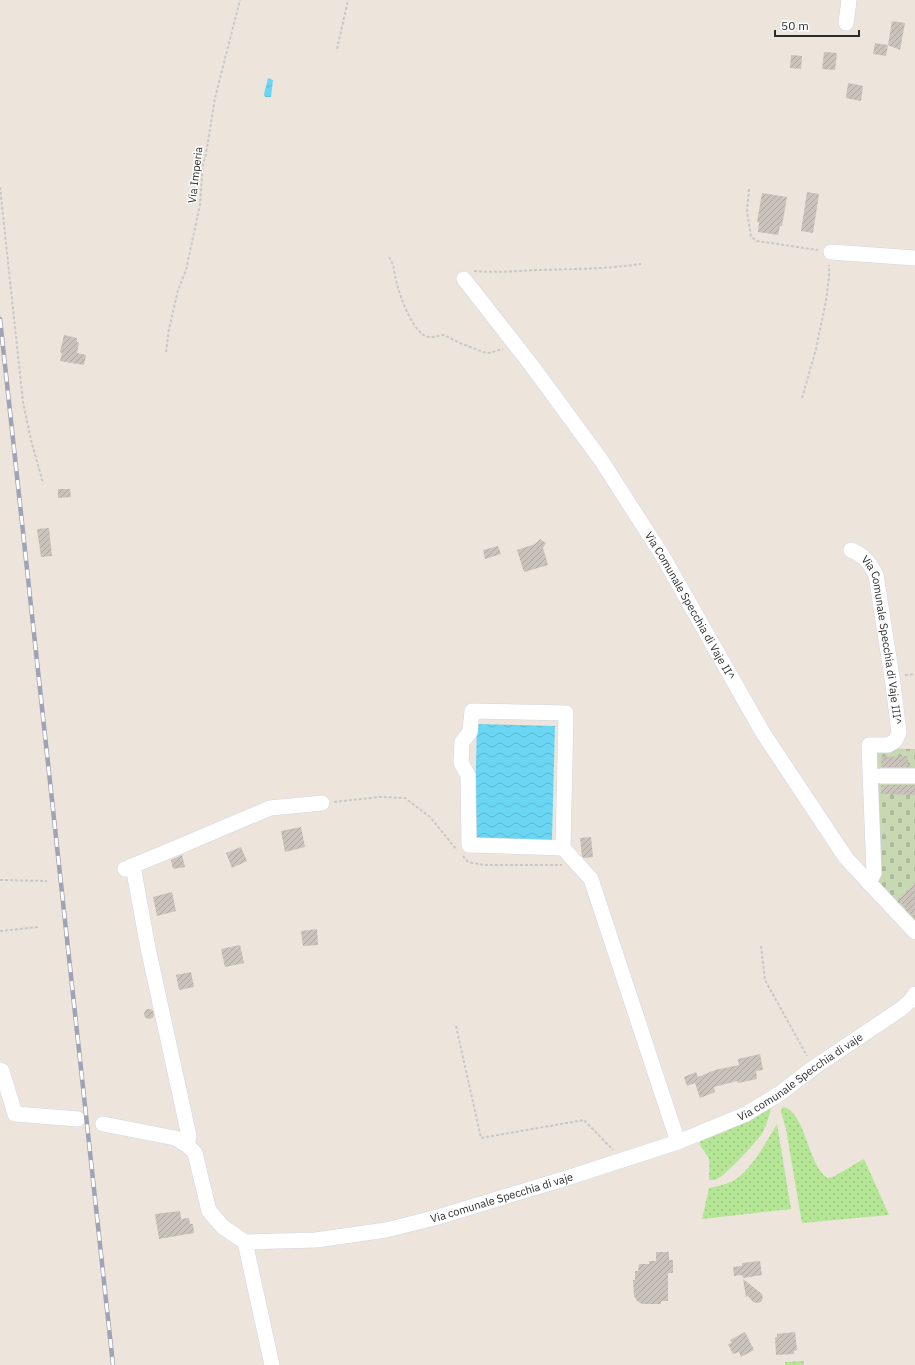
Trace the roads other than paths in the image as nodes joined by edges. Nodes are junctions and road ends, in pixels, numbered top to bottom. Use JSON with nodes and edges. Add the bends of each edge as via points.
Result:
{"nodes":[{"id":1,"x":849,"y":0,"type":"edge"},
{"id":2,"x":846,"y":23,"type":"dead end"},
{"id":3,"x":831,"y":252,"type":"road end"},
{"id":4,"x":915,"y":258,"type":"edge"},
{"id":5,"x":464,"y":279,"type":"road end"},
{"id":6,"x":851,"y":550,"type":"dead end"},
{"id":7,"x":881,"y":776,"type":"dead end"},
{"id":8,"x":915,"y":776,"type":"edge"},
{"id":9,"x":322,"y":804,"type":"road end"},
{"id":10,"x":563,"y":848,"type":"junction"},
{"id":11,"x":869,"y":883,"type":"junction"},
{"id":12,"x":915,"y":932,"type":"edge"},
{"id":13,"x":915,"y":994,"type":"edge"},
{"id":14,"x":0,"y":1070,"type":"edge"},
{"id":15,"x":78,"y":1119,"type":"dead end"},
{"id":16,"x":103,"y":1124,"type":"dead end"},
{"id":17,"x":678,"y":1142,"type":"junction"},
{"id":18,"x":187,"y":1145,"type":"junction"},
{"id":19,"x":245,"y":1242,"type":"junction"},
{"id":20,"x":272,"y":1365,"type":"edge"}],
"edges":[{"from":1,"to":2,"type":"street"},
{"from":3,"to":4,"type":"street"},
{"from":5,"to":11,"type":"street","name":"Via Comunale Specchia di Vaje II^","via":[[601,460],[662,556],[763,733],[846,858]]},
{"from":6,"to":11,"type":"street","name":"Via Comunale Specchia di Vaje III^","via":[[869,561],[876,575],[899,733],[895,742],[888,745],[869,745],[874,874]]},
{"from":7,"to":8,"type":"street"},
{"from":9,"to":18,"type":"street","via":[[270,808],[129,867],[189,1136]]},
{"from":10,"to":10,"type":"street","via":[[566,713],[472,711],[470,732],[462,742],[461,763],[468,775],[469,845]]},
{"from":10,"to":17,"type":"street","via":[[591,878]]},
{"from":11,"to":12,"type":"street","name":"Via Comunale Specchia di Vaje II^"},
{"from":13,"to":17,"type":"street","name":"Via comunale Specchia di vaje","via":[[901,1009],[779,1094],[746,1114]]},
{"from":14,"to":15,"type":"street","via":[[15,1114]]},
{"from":16,"to":18,"type":"street","via":[[175,1138]]},
{"from":17,"to":19,"type":"street","name":"Via comunale Specchia di vaje","via":[[438,1217],[386,1230],[316,1240]]},
{"from":18,"to":19,"type":"street","via":[[195,1153],[209,1211],[223,1227]]},
{"from":19,"to":20,"type":"street"}]}
